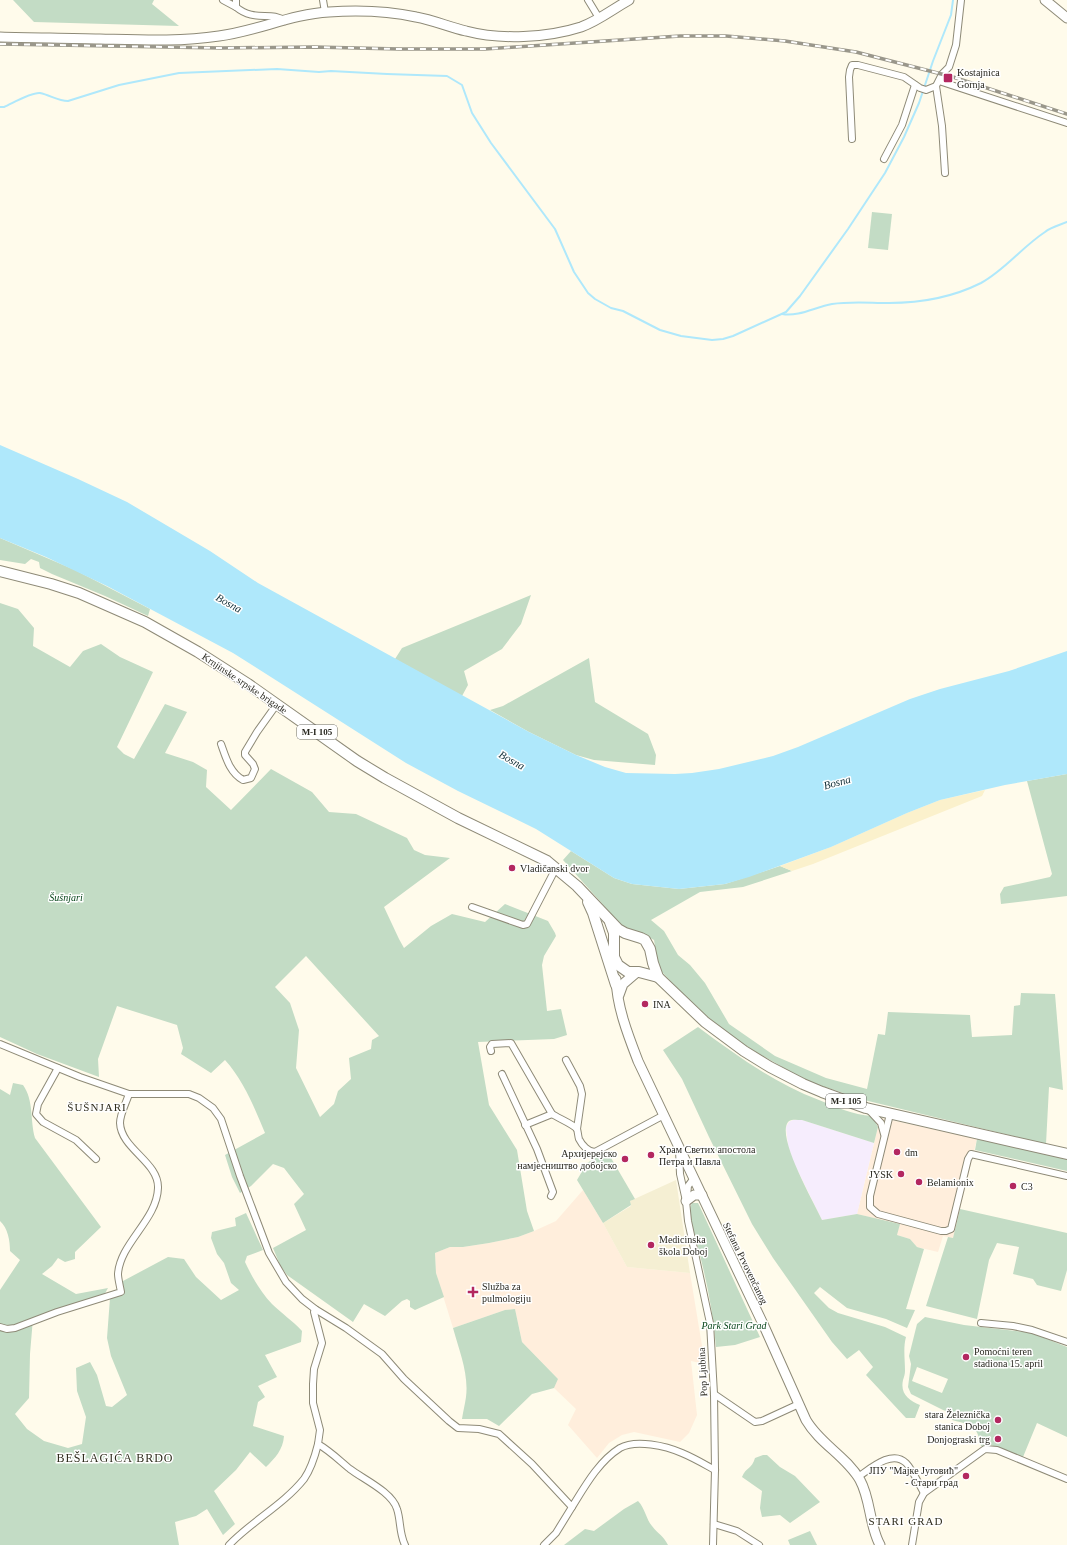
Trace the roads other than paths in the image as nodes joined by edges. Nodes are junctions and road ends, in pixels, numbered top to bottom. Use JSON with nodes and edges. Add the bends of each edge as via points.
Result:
{"nodes":[{"id":1,"x":223,"y":0,"type":"edge"},
{"id":2,"x":324,"y":0,"type":"edge"},
{"id":3,"x":588,"y":0,"type":"edge"},
{"id":4,"x":629,"y":0,"type":"edge"},
{"id":5,"x":960,"y":0,"type":"edge"},
{"id":6,"x":1045,"y":0,"type":"edge"},
{"id":7,"x":236,"y":3,"type":"edge"},
{"id":8,"x":325,"y":12,"type":"junction"},
{"id":9,"x":598,"y":18,"type":"junction"},
{"id":10,"x":1067,"y":18,"type":"edge"},
{"id":11,"x":285,"y":21,"type":"junction"},
{"id":12,"x":0,"y":37,"type":"edge"},
{"id":13,"x":937,"y":84,"type":"junction"},
{"id":14,"x":921,"y":87,"type":"junction"},
{"id":15,"x":1067,"y":122,"type":"edge"},
{"id":16,"x":852,"y":139,"type":"dead end"},
{"id":17,"x":884,"y":159,"type":"dead end"},
{"id":18,"x":944,"y":173,"type":"dead end"},
{"id":19,"x":0,"y":571,"type":"edge"},
{"id":20,"x":277,"y":704,"type":"junction"},
{"id":21,"x":221,"y":744,"type":"dead end"},
{"id":22,"x":556,"y":868,"type":"junction"},
{"id":23,"x":584,"y":894,"type":"junction"},
{"id":24,"x":472,"y":907,"type":"dead end"},
{"id":25,"x":610,"y":922,"type":"junction"},
{"id":26,"x":631,"y":936,"type":"junction"},
{"id":27,"x":615,"y":948,"type":"junction"},
{"id":28,"x":651,"y":954,"type":"junction"},
{"id":29,"x":616,"y":962,"type":"junction"},
{"id":30,"x":638,"y":972,"type":"junction"},
{"id":31,"x":658,"y":976,"type":"junction"},
{"id":32,"x":616,"y":985,"type":"junction"},
{"id":33,"x":619,"y":1000,"type":"junction"},
{"id":34,"x":0,"y":1044,"type":"edge"},
{"id":35,"x":491,"y":1051,"type":"dead end"},
{"id":36,"x":566,"y":1060,"type":"dead end"},
{"id":37,"x":58,"y":1068,"type":"junction"},
{"id":38,"x":502,"y":1074,"type":"dead end"},
{"id":39,"x":129,"y":1094,"type":"junction"},
{"id":40,"x":866,"y":1108,"type":"junction"},
{"id":41,"x":552,"y":1114,"type":"junction"},
{"id":42,"x":890,"y":1114,"type":"junction"},
{"id":43,"x":664,"y":1115,"type":"junction"},
{"id":44,"x":525,"y":1126,"type":"junction"},
{"id":45,"x":577,"y":1129,"type":"junction"},
{"id":46,"x":884,"y":1136,"type":"junction"},
{"id":47,"x":680,"y":1147,"type":"junction"},
{"id":48,"x":1067,"y":1154,"type":"edge"},
{"id":49,"x":96,"y":1158,"type":"dead end"},
{"id":50,"x":1067,"y":1176,"type":"edge"},
{"id":51,"x":694,"y":1178,"type":"junction"},
{"id":52,"x":702,"y":1195,"type":"junction"},
{"id":53,"x":551,"y":1196,"type":"dead end"},
{"id":54,"x":686,"y":1201,"type":"junction"},
{"id":55,"x":315,"y":1309,"type":"junction"},
{"id":56,"x":981,"y":1323,"type":"dead end"},
{"id":57,"x":0,"y":1327,"type":"edge"},
{"id":58,"x":1067,"y":1342,"type":"edge"},
{"id":59,"x":714,"y":1394,"type":"junction"},
{"id":60,"x":799,"y":1404,"type":"junction"},
{"id":61,"x":318,"y":1444,"type":"junction"},
{"id":62,"x":715,"y":1470,"type":"junction"},
{"id":63,"x":858,"y":1477,"type":"junction"},
{"id":64,"x":1067,"y":1479,"type":"edge"},
{"id":65,"x":924,"y":1493,"type":"junction"},
{"id":66,"x":572,"y":1507,"type":"junction"},
{"id":67,"x":714,"y":1524,"type":"junction"},
{"id":68,"x":229,"y":1545,"type":"edge"},
{"id":69,"x":405,"y":1545,"type":"edge"},
{"id":70,"x":544,"y":1545,"type":"edge"},
{"id":71,"x":713,"y":1545,"type":"edge"},
{"id":72,"x":759,"y":1545,"type":"edge"},
{"id":73,"x":880,"y":1545,"type":"edge"},
{"id":74,"x":912,"y":1545,"type":"edge"}],
"edges":[{"from":1,"to":7,"type":"street"},
{"from":2,"to":8,"type":"street"},
{"from":3,"to":9,"type":"street"},
{"from":4,"to":9,"type":"street"},
{"from":5,"to":13,"type":"street","via":[[956,45],[949,67]]},
{"from":6,"to":10,"type":"street"},
{"from":7,"to":11,"type":"street","via":[[243,13],[250,16],[277,17]]},
{"from":8,"to":9,"type":"street","via":[[395,13],[466,31],[517,37],[566,30]]},
{"from":8,"to":11,"type":"street"},
{"from":11,"to":12,"type":"street","via":[[241,33],[187,40]]},
{"from":13,"to":14,"type":"street"},
{"from":13,"to":15,"type":"street"},
{"from":13,"to":18,"type":"street"},
{"from":14,"to":16,"type":"street","via":[[899,75],[855,65],[851,67],[849,77]]},
{"from":14,"to":17,"type":"street"},
{"from":19,"to":20,"type":"main road","name":"Krnjinske srpske brigade","number":"M-I 105","via":[[80,593],[144,622],[198,652]]},
{"from":20,"to":21,"type":"street","via":[[245,752],[255,769],[251,778],[243,780],[235,774]]},
{"from":20,"to":22,"type":"main road","name":"Krnjinske srpske brigade","number":"M-I 105","via":[[385,778]]},
{"from":22,"to":23,"type":"main road","name":"Krnjinske srpske brigade","number":"M-I 105"},
{"from":22,"to":24,"type":"street","via":[[527,924],[523,925]]},
{"from":23,"to":25,"type":"main road","name":"Krnjinske srpske brigade","number":"M-I 105"},
{"from":23,"to":32,"type":"main road","via":[[593,913]]},
{"from":25,"to":26,"type":"main road","number":"M-I 105"},
{"from":25,"to":27,"type":"main road","number":"M-I 105"},
{"from":26,"to":27,"type":"main road","via":[[623,938]]},
{"from":26,"to":28,"type":"main road","number":"M-I 105","via":[[645,940]]},
{"from":27,"to":29,"type":"main road","number":"M-I 105"},
{"from":28,"to":30,"type":"main road","via":[[648,965]]},
{"from":28,"to":31,"type":"main road","number":"M-I 105"},
{"from":29,"to":30,"type":"main road","via":[[624,971]]},
{"from":29,"to":32,"type":"street","name":"Stefana Prvovenčanog"},
{"from":30,"to":31,"type":"main road"},
{"from":30,"to":33,"type":"street","via":[[623,984]]},
{"from":31,"to":40,"type":"main road","number":"M-I 105","via":[[705,1022],[751,1055],[804,1084]]},
{"from":32,"to":33,"type":"street","name":"Stefana Prvovenčanog"},
{"from":33,"to":43,"type":"street","name":"Stefana Prvovenčanog","via":[[638,1061]]},
{"from":34,"to":37,"type":"street"},
{"from":35,"to":41,"type":"street","via":[[492,1044],[511,1043]]},
{"from":36,"to":45,"type":"street","via":[[582,1094]]},
{"from":37,"to":39,"type":"street"},
{"from":37,"to":49,"type":"street","via":[[38,1104],[36,1114],[42,1122],[76,1140]]},
{"from":38,"to":44,"type":"street"},
{"from":39,"to":55,"type":"street","via":[[189,1094],[213,1108],[221,1119],[240,1176],[276,1267],[286,1282]]},
{"from":39,"to":57,"type":"street","via":[[121,1115],[122,1131],[152,1171],[158,1187],[151,1211],[121,1260],[118,1274],[121,1292],[15,1328]]},
{"from":40,"to":42,"type":"main road","number":"M-I 105"},
{"from":40,"to":46,"type":"street","via":[[880,1123]]},
{"from":41,"to":44,"type":"street"},
{"from":41,"to":45,"type":"street"},
{"from":42,"to":46,"type":"street"},
{"from":42,"to":48,"type":"main road","number":"M-I 105"},
{"from":43,"to":45,"type":"street","via":[[595,1152],[585,1147],[579,1139]]},
{"from":43,"to":47,"type":"street","name":"Stefana Prvovenčanog"},
{"from":44,"to":53,"type":"street","via":[[542,1162],[553,1192]]},
{"from":46,"to":50,"type":"street","via":[[870,1196],[870,1207],[878,1214],[941,1231],[951,1229],[970,1154]]},
{"from":47,"to":51,"type":"street","name":"Stefana Prvovenčanog"},
{"from":47,"to":54,"type":"street","via":[[680,1174]]},
{"from":51,"to":52,"type":"street","name":"Stefana Prvovenčanog"},
{"from":51,"to":54,"type":"street","via":[[688,1186]]},
{"from":52,"to":54,"type":"street","via":[[694,1195]]},
{"from":52,"to":60,"type":"street","name":"Stefana Prvovenčanog"},
{"from":54,"to":59,"type":"street","name":"Pop Ljubina","via":[[710,1323]]},
{"from":55,"to":61,"type":"street","via":[[322,1343],[314,1369],[313,1384],[313,1402],[320,1430]]},
{"from":55,"to":66,"type":"street","via":[[382,1354],[404,1379],[458,1428],[479,1429],[499,1434],[532,1464]]},
{"from":56,"to":58,"type":"street","via":[[1032,1330]]},
{"from":59,"to":60,"type":"street","via":[[755,1422]]},
{"from":59,"to":62,"type":"street","name":"Pop Ljubina"},
{"from":60,"to":63,"type":"street","name":"Stefana Prvovenčanog","via":[[813,1431]]},
{"from":61,"to":68,"type":"street","via":[[304,1478]]},
{"from":61,"to":69,"type":"street","via":[[392,1500],[397,1508],[401,1536]]},
{"from":62,"to":66,"type":"street","via":[[668,1448],[657,1445],[632,1445],[621,1448],[603,1463]]},
{"from":62,"to":67,"type":"street","name":"Pop Ljubina"},
{"from":63,"to":65,"type":"street","via":[[880,1461],[893,1458],[906,1463]]},
{"from":63,"to":73,"type":"street","name":"Stefana Prvovenčanog","via":[[866,1497],[872,1528]]},
{"from":64,"to":65,"type":"street","via":[[988,1448]]},
{"from":65,"to":74,"type":"street","via":[[919,1502]]},
{"from":66,"to":70,"type":"street","via":[[556,1533]]},
{"from":67,"to":71,"type":"street","name":"Pop Ljubina"},
{"from":67,"to":72,"type":"street","via":[[737,1531]]}]}
